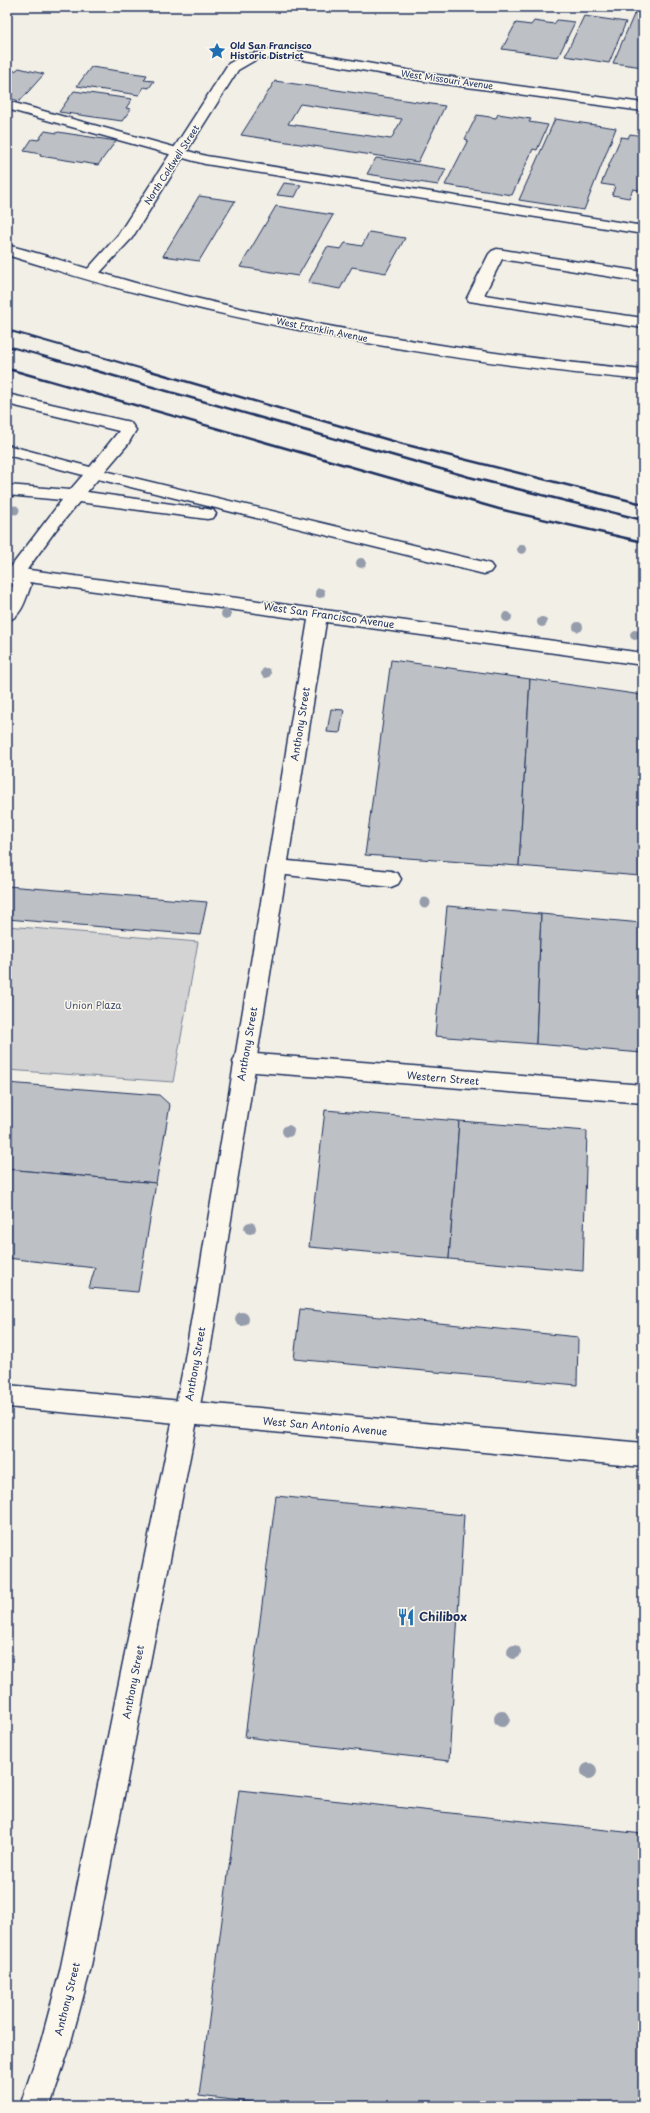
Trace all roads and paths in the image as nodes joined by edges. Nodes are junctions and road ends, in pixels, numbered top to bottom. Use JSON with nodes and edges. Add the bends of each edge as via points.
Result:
{"nodes":[{"id":1,"x":252,"y":56,"type":"joint"},
{"id":2,"x":7,"y":105,"type":"edge"},
{"id":3,"x":643,"y":107,"type":"edge"},
{"id":4,"x":180,"y":153,"type":"junction"},
{"id":5,"x":643,"y":230,"type":"edge"},
{"id":6,"x":7,"y":250,"type":"edge"},
{"id":7,"x":90,"y":275,"type":"junction"},
{"id":8,"x":643,"y":277,"type":"edge"},
{"id":9,"x":643,"y":323,"type":"edge"},
{"id":10,"x":643,"y":375,"type":"edge"},
{"id":11,"x":7,"y":399,"type":"edge"},
{"id":12,"x":10,"y":456,"type":"edge"},
{"id":13,"x":94,"y":473,"type":"junction"},
{"id":14,"x":7,"y":490,"type":"edge"},
{"id":15,"x":74,"y":496,"type":"junction"},
{"id":16,"x":313,"y":527,"type":"junction"},
{"id":17,"x":484,"y":568,"type":"dead end"},
{"id":18,"x":10,"y":574,"type":"edge"},
{"id":19,"x":318,"y":614,"type":"junction"},
{"id":20,"x":7,"y":615,"type":"edge"},
{"id":21,"x":643,"y":659,"type":"edge"},
{"id":22,"x":278,"y":867,"type":"junction"},
{"id":23,"x":391,"y":879,"type":"dead end"},
{"id":24,"x":244,"y":1062,"type":"junction"},
{"id":25,"x":643,"y":1094,"type":"edge"},
{"id":26,"x":7,"y":1396,"type":"edge"},
{"id":27,"x":186,"y":1414,"type":"junction"},
{"id":28,"x":643,"y":1455,"type":"edge"},
{"id":29,"x":34,"y":2106,"type":"edge"}],
"edges":[{"from":1,"to":3,"type":"street","name":"West Missouri Avenue","via":[[270,53],[292,54],[430,78]]},
{"from":1,"to":4,"type":"street","name":"North Coldwell Street","via":[[241,60],[233,67]]},
{"from":2,"to":4,"type":"street"},
{"from":4,"to":5,"type":"street","via":[[205,160]]},
{"from":4,"to":7,"type":"street","name":"North Coldwell Street","via":[[124,238]]},
{"from":6,"to":7,"type":"street","name":"West Franklin Avenue"},
{"from":7,"to":10,"type":"street","name":"West Franklin Avenue","via":[[169,297],[359,338],[542,366]]},
{"from":8,"to":9,"type":"street","via":[[497,254],[475,298]]},
{"from":11,"to":13,"type":"street","via":[[124,426],[128,430],[122,440]]},
{"from":12,"to":13,"type":"street"},
{"from":13,"to":15,"type":"street"},
{"from":13,"to":16,"type":"street"},
{"from":14,"to":15,"type":"street"},
{"from":15,"to":16,"type":"street"},
{"from":15,"to":18,"type":"street"},
{"from":16,"to":17,"type":"street"},
{"from":18,"to":19,"type":"street","name":"West San Francisco Avenue"},
{"from":18,"to":20,"type":"street","via":[[22,585],[13,608]]},
{"from":19,"to":21,"type":"street","name":"West San Francisco Avenue"},
{"from":19,"to":22,"type":"street","name":"Anthony Street"},
{"from":22,"to":23,"type":"street"},
{"from":22,"to":24,"type":"street","name":"Anthony Street"},
{"from":24,"to":25,"type":"street","name":"Western Street"},
{"from":24,"to":27,"type":"street","name":"Anthony Street"},
{"from":26,"to":27,"type":"street","name":"West San Antonio Avenue"},
{"from":27,"to":28,"type":"street","name":"West San Antonio Avenue"},
{"from":27,"to":29,"type":"street","name":"Anthony Street","via":[[75,1971],[54,2049]]}]}
